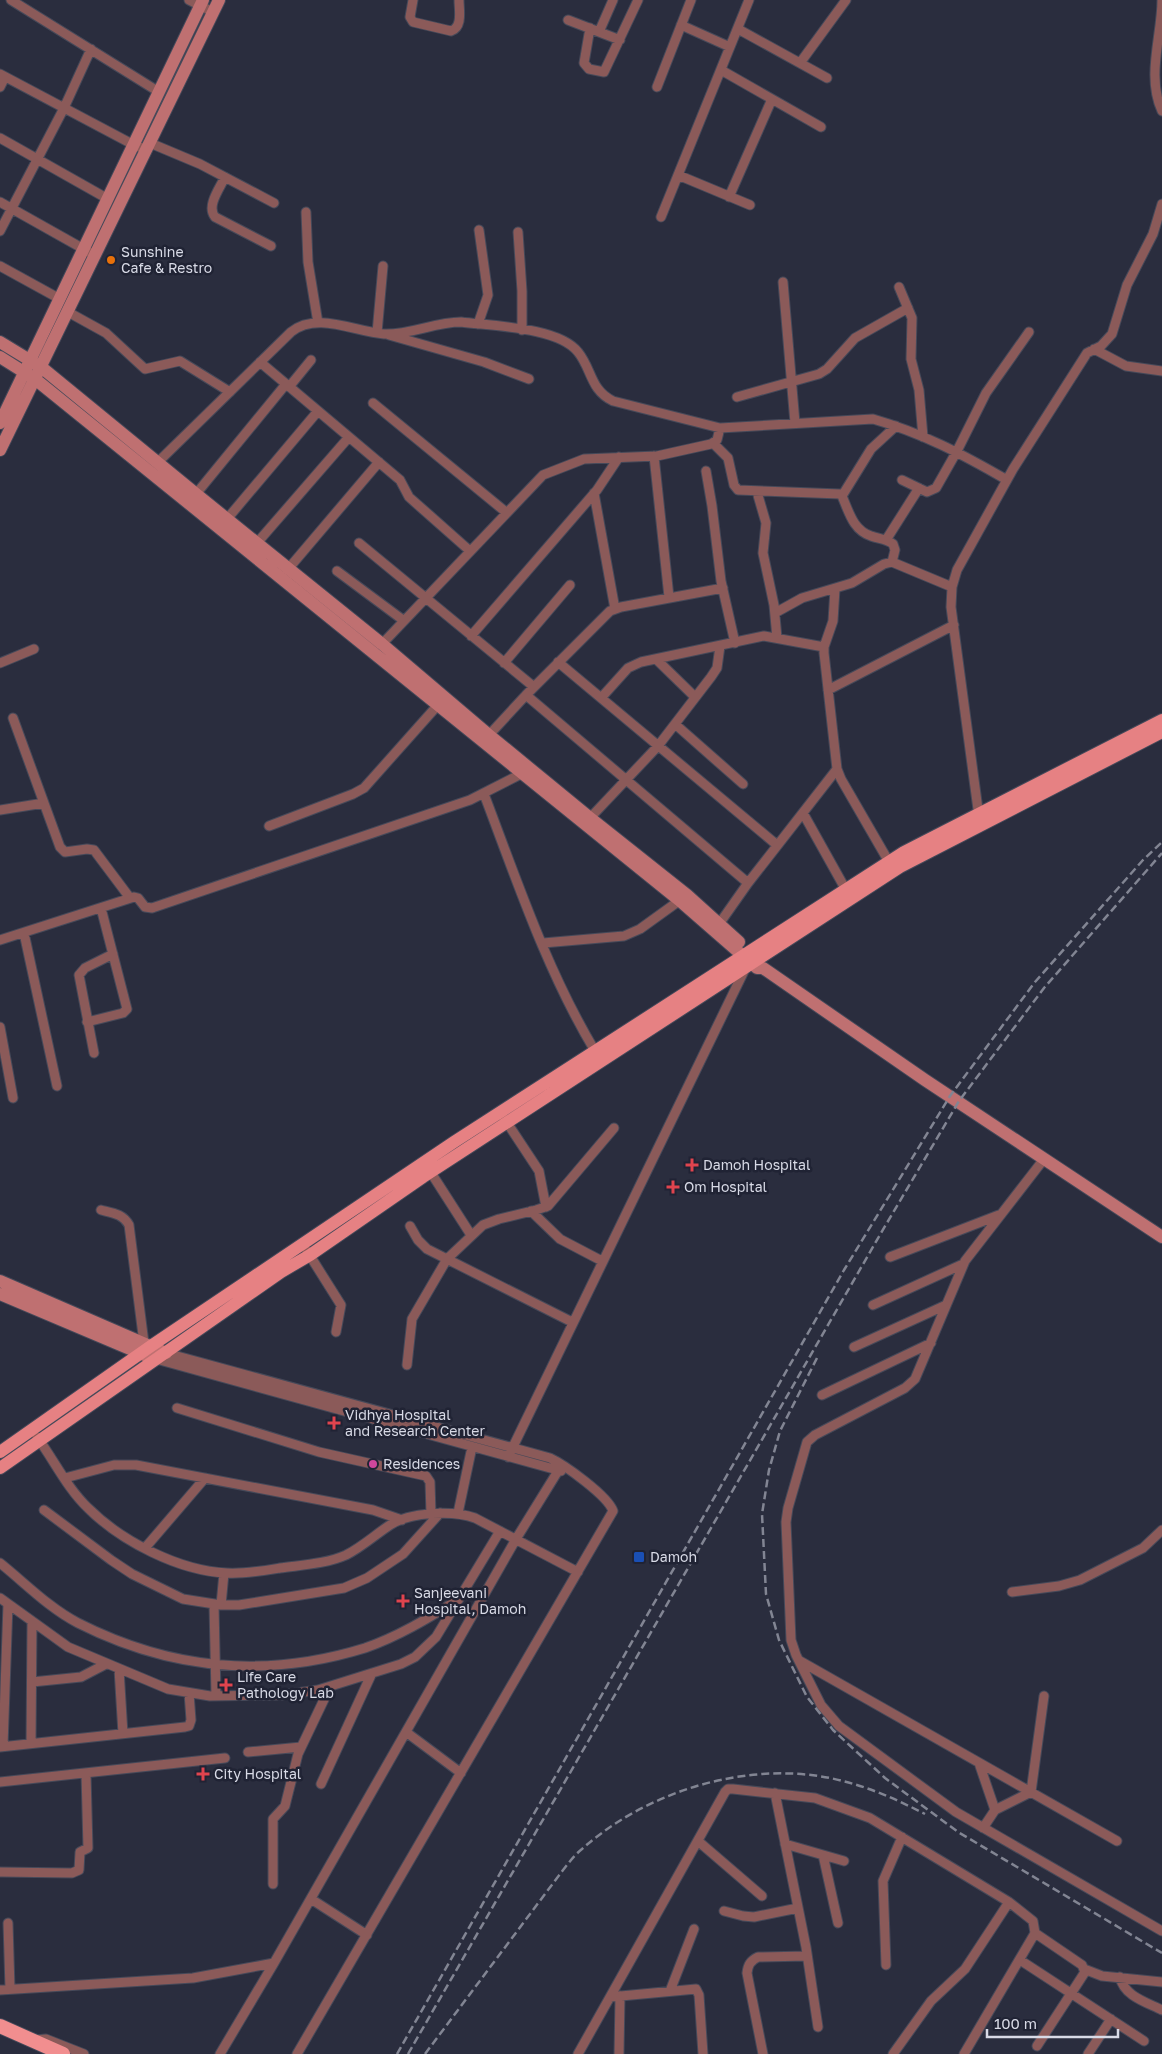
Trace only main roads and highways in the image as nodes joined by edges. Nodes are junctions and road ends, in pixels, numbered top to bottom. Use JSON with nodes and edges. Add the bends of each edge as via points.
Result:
{"nodes":[{"id":1,"x":219,"y":0,"type":"edge"},
{"id":2,"x":198,"y":2,"type":"edge"},
{"id":3,"x":0,"y":342,"type":"edge"},
{"id":4,"x":0,"y":357,"type":"edge"},
{"id":5,"x":36,"y":363,"type":"junction"},
{"id":6,"x":30,"y":375,"type":"junction"},
{"id":7,"x":0,"y":423,"type":"edge"},
{"id":8,"x":0,"y":450,"type":"edge"},
{"id":9,"x":1162,"y":720,"type":"edge"},
{"id":10,"x":1162,"y":732,"type":"edge"},
{"id":11,"x":980,"y":819,"type":"junction"},
{"id":12,"x":683,"y":898,"type":"junction"},
{"id":13,"x":752,"y":961,"type":"junction"},
{"id":14,"x":590,"y":1059,"type":"junction"},
{"id":15,"x":427,"y":1168,"type":"junction"},
{"id":16,"x":1162,"y":1237,"type":"edge"},
{"id":17,"x":0,"y":1281,"type":"edge"},
{"id":18,"x":0,"y":1294,"type":"edge"},
{"id":19,"x":209,"y":1315,"type":"junction"},
{"id":20,"x":145,"y":1347,"type":"junction"},
{"id":21,"x":161,"y":1356,"type":"junction"},
{"id":22,"x":0,"y":1452,"type":"edge"},
{"id":23,"x":0,"y":1468,"type":"edge"},
{"id":24,"x":0,"y":2026,"type":"edge"},
{"id":25,"x":55,"y":2053,"type":"edge"}],
"edges":[{"from":1,"to":5,"type":"main road","via":[[68,312]]},
{"from":2,"to":5,"type":"main road","via":[[159,92],[60,299]]},
{"from":3,"to":5,"type":"main road"},
{"from":4,"to":6,"type":"main road"},
{"from":5,"to":6,"type":"main road"},
{"from":5,"to":12,"type":"main road","via":[[382,644]]},
{"from":6,"to":7,"type":"main road"},
{"from":6,"to":8,"type":"main road"},
{"from":6,"to":12,"type":"main road","via":[[521,774]]},
{"from":9,"to":11,"type":"main road"},
{"from":10,"to":11,"type":"main road"},
{"from":11,"to":13,"type":"main road"},
{"from":11,"to":13,"type":"main road","via":[[911,848],[846,890]]},
{"from":12,"to":13,"type":"main road"},
{"from":13,"to":14,"type":"main road"},
{"from":13,"to":16,"type":"main road"},
{"from":14,"to":15,"type":"main road","via":[[501,1112]]},
{"from":14,"to":15,"type":"main road","via":[[508,1123]]},
{"from":15,"to":19,"type":"main road","via":[[310,1255]]},
{"from":15,"to":19,"type":"main road","via":[[302,1244]]},
{"from":17,"to":20,"type":"main road"},
{"from":18,"to":20,"type":"main road"},
{"from":19,"to":20,"type":"main road"},
{"from":19,"to":21,"type":"main road"},
{"from":20,"to":21,"type":"main road"},
{"from":20,"to":22,"type":"main road"},
{"from":21,"to":23,"type":"main road"},
{"from":24,"to":25,"type":"highway"}]}
